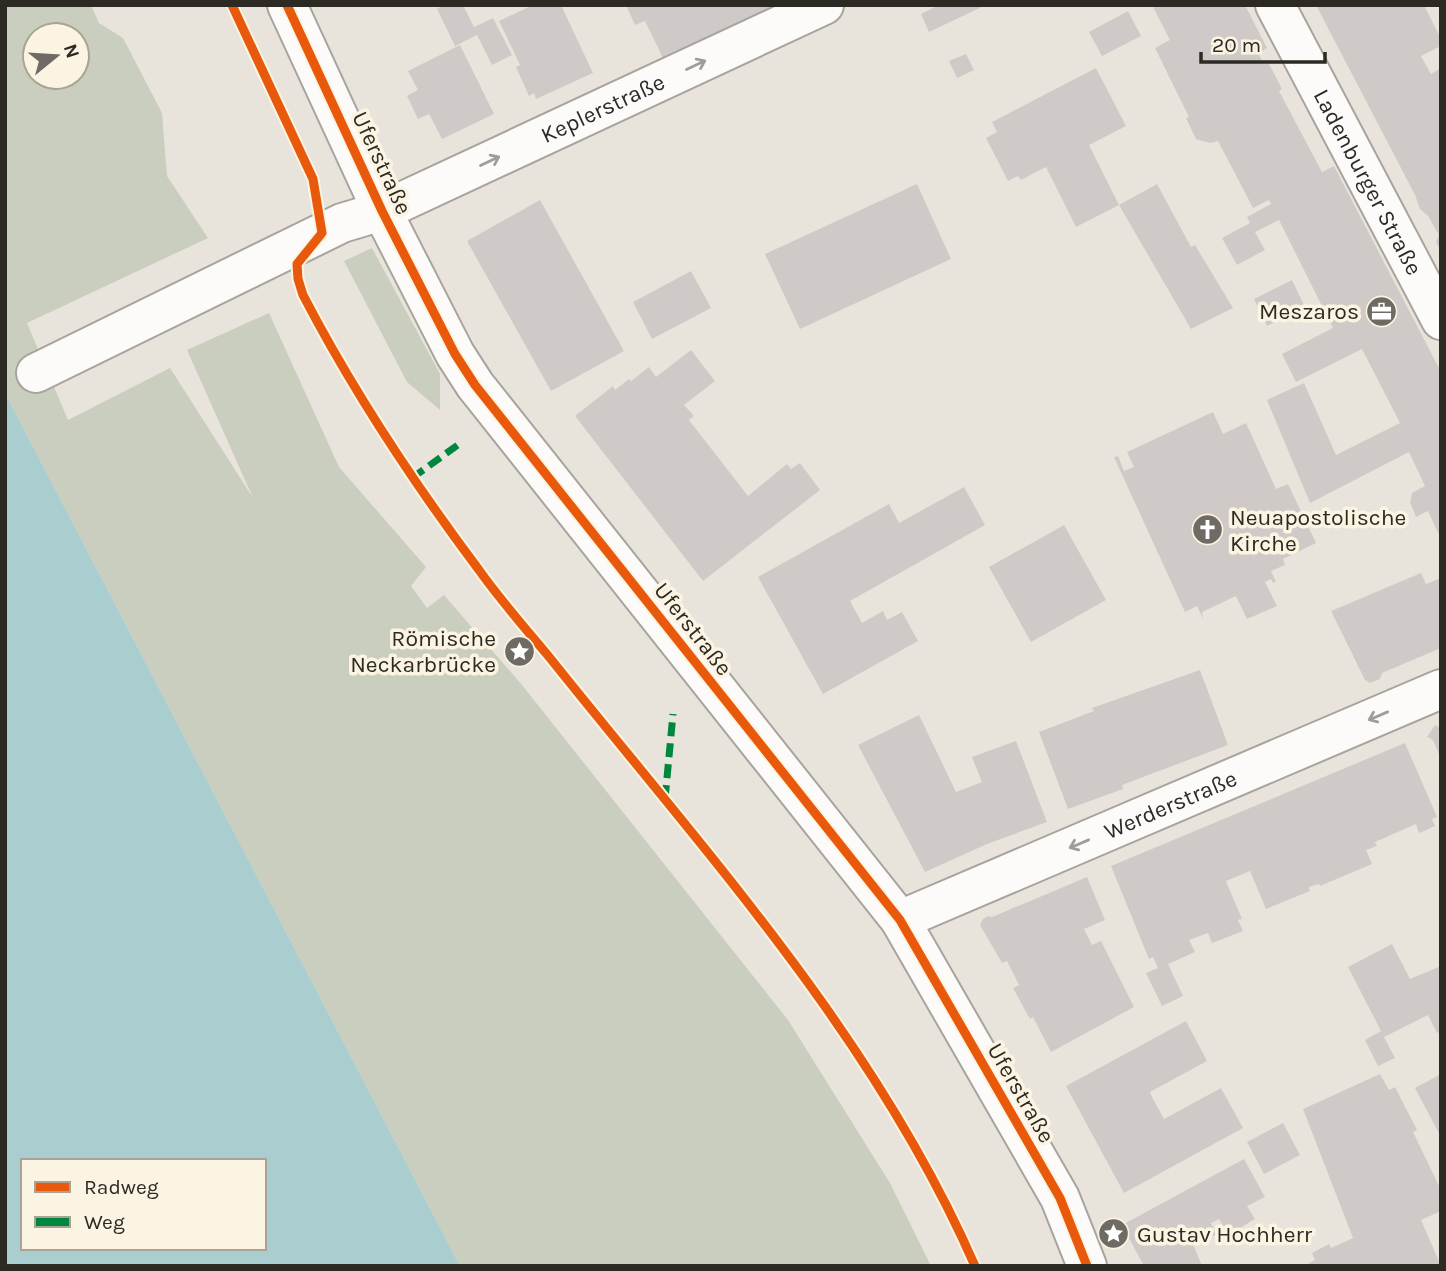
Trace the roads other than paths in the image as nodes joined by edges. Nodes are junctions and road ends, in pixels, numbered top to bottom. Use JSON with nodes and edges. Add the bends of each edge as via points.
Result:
{"nodes":[{"id":1,"x":287,"y":5,"type":"edge"},
{"id":2,"x":824,"y":5,"type":"edge"},
{"id":3,"x":1275,"y":5,"type":"edge"},
{"id":4,"x":382,"y":211,"type":"junction"},
{"id":5,"x":1441,"y":320,"type":"edge"},
{"id":6,"x":36,"y":373,"type":"dead end"},
{"id":7,"x":1441,"y":690,"type":"edge"},
{"id":8,"x":900,"y":920,"type":"junction"},
{"id":9,"x":1087,"y":1266,"type":"edge"}],
"edges":[{"from":1,"to":4,"type":"street","name":"Uferstraße"},
{"from":4,"to":2,"type":"street","name":"Keplerstraße","one_way":true},
{"from":3,"to":5,"type":"street","name":"Ladenburger Straße"},
{"from":4,"to":6,"type":"street","name":"Keplerstraße","via":[[342,223]]},
{"from":4,"to":8,"type":"street","name":"Uferstraße","via":[[475,385]]},
{"from":7,"to":8,"type":"street","name":"Werderstraße","one_way":true},
{"from":8,"to":9,"type":"street","name":"Uferstraße","via":[[1060,1198]]}]}
